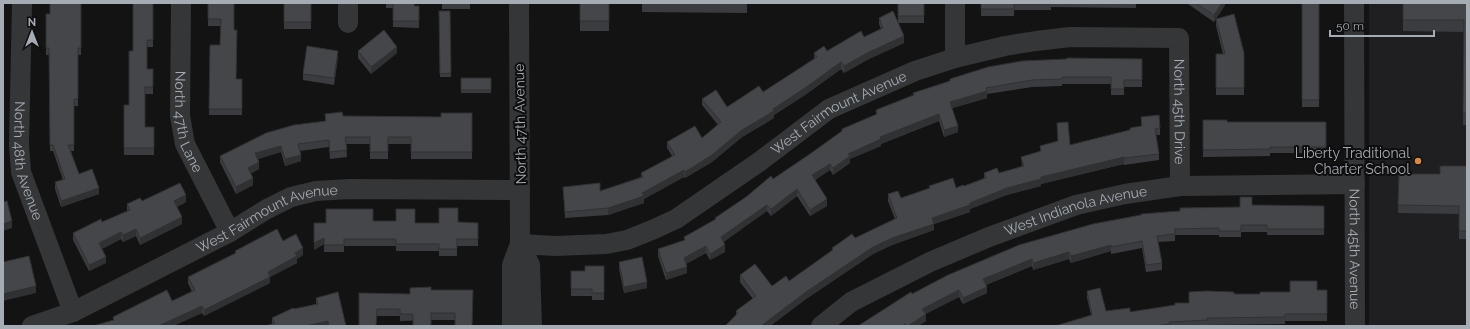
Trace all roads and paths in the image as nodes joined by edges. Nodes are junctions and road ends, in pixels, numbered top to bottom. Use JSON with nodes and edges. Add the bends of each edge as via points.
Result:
{"nodes":[{"id":1,"x":22,"y":3,"type":"edge"},
{"id":2,"x":181,"y":3,"type":"edge"},
{"id":3,"x":348,"y":3,"type":"edge"},
{"id":4,"x":519,"y":3,"type":"edge"},
{"id":5,"x":955,"y":3,"type":"edge"},
{"id":6,"x":1354,"y":3,"type":"edge"},
{"id":7,"x":348,"y":23,"type":"dead end"},
{"id":8,"x":1179,"y":38,"type":"joint"},
{"id":9,"x":955,"y":58,"type":"junction"},
{"id":10,"x":1355,"y":184,"type":"junction"},
{"id":11,"x":1180,"y":186,"type":"junction"},
{"id":12,"x":520,"y":190,"type":"junction"},
{"id":13,"x":230,"y":232,"type":"junction"},
{"id":14,"x":520,"y":244,"type":"junction"},
{"id":15,"x":73,"y":312,"type":"junction"},
{"id":16,"x":32,"y":326,"type":"edge"},
{"id":17,"x":512,"y":326,"type":"edge"},
{"id":18,"x":532,"y":326,"type":"edge"},
{"id":19,"x":821,"y":326,"type":"edge"},
{"id":20,"x":1355,"y":326,"type":"edge"}],
"edges":[{"from":1,"to":15,"type":"street","name":"North 48th Avenue","via":[[19,145],[21,172]]},
{"from":2,"to":13,"type":"street","name":"North 47th Lane","via":[[182,134]]},
{"from":3,"to":7,"type":"street"},
{"from":4,"to":12,"type":"street","name":"North 47th Avenue"},
{"from":5,"to":9,"type":"street"},
{"from":6,"to":10,"type":"street","name":"North 45th Avenue"},
{"from":8,"to":9,"type":"street","name":"West Fairmount Avenue","via":[[1070,38],[1036,41]]},
{"from":8,"to":11,"type":"street","name":"North 45th Drive"},
{"from":9,"to":14,"type":"street","name":"West Fairmount Avenue","via":[[915,71],[829,110],[676,219],[652,230],[627,240],[606,244]]},
{"from":10,"to":11,"type":"street","name":"West Indianola Avenue"},
{"from":10,"to":20,"type":"street","name":"North 45th Avenue"},
{"from":11,"to":19,"type":"street","name":"West Indianola Avenue","via":[[1076,205],[989,237],[930,262],[851,302]]},
{"from":12,"to":13,"type":"street","name":"West Fairmount Avenue","via":[[316,191],[291,197]]},
{"from":12,"to":14,"type":"street","name":"North 47th Avenue"},
{"from":13,"to":15,"type":"street","name":"West Fairmount Avenue"},
{"from":14,"to":17,"type":"street","name":"North 47th Avenue","via":[[512,265]]},
{"from":14,"to":18,"type":"street","name":"North 47th Avenue","via":[[530,265]]},
{"from":15,"to":16,"type":"street","name":"West Fairmount Avenue"}]}
